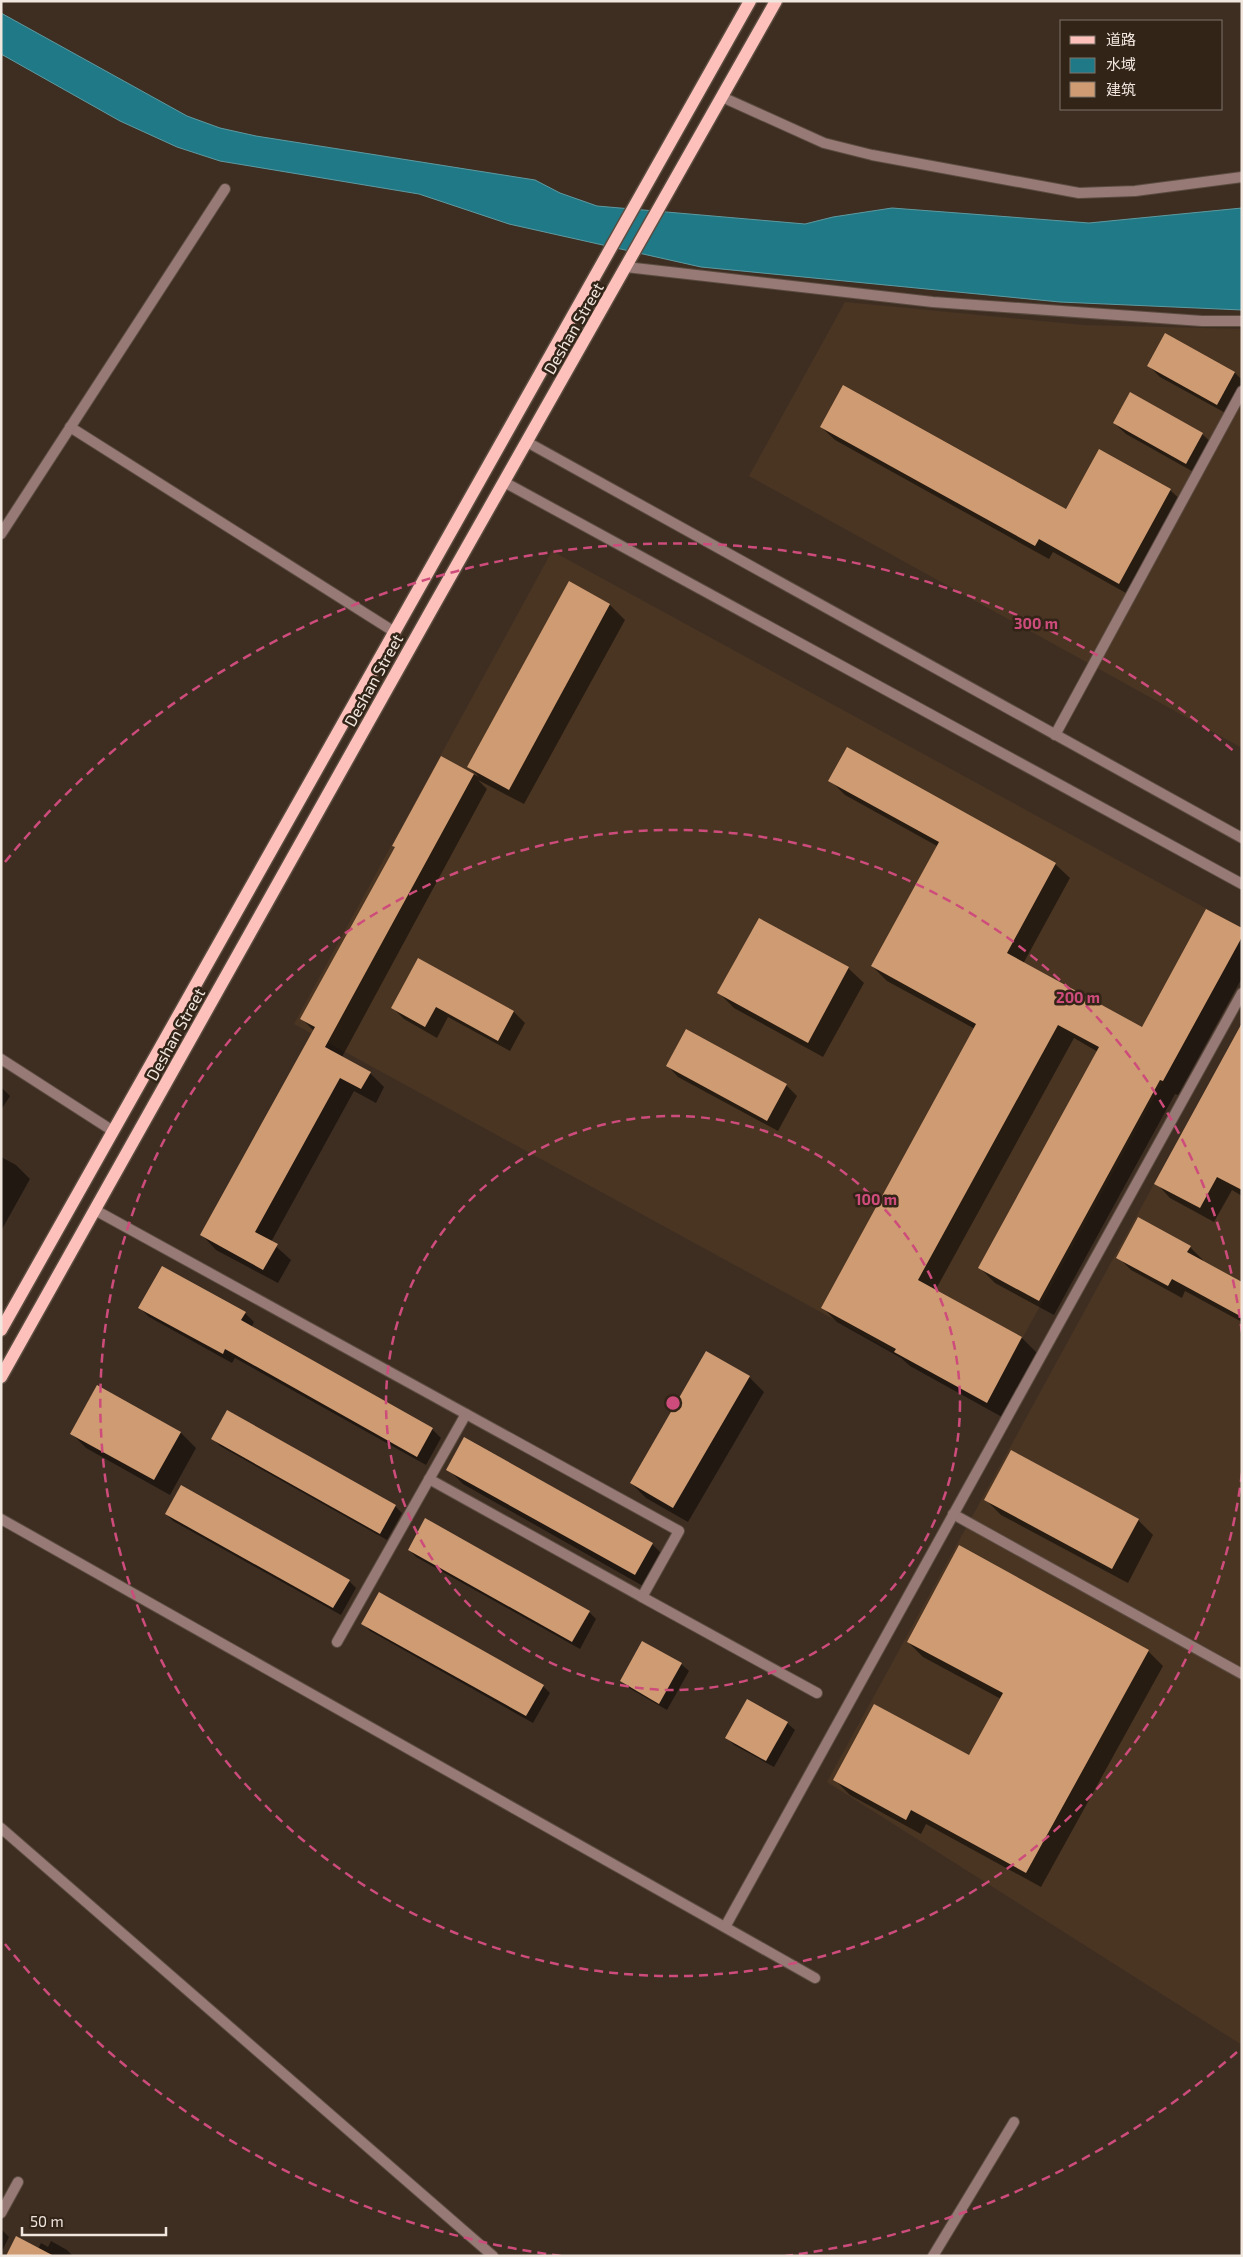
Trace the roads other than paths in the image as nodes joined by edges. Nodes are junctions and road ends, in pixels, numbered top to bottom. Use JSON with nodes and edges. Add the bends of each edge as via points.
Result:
{"nodes":[{"id":1,"x":750,"y":1,"type":"edge"},
{"id":2,"x":776,"y":1,"type":"edge"},
{"id":3,"x":722,"y":97,"type":"junction"},
{"id":4,"x":1242,"y":177,"type":"edge"},
{"id":5,"x":225,"y":189,"type":"dead end"},
{"id":6,"x":626,"y":267,"type":"junction"},
{"id":7,"x":1242,"y":321,"type":"edge"},
{"id":8,"x":1242,"y":391,"type":"edge"},
{"id":9,"x":70,"y":428,"type":"junction"},
{"id":10,"x":527,"y":442,"type":"junction"},
{"id":11,"x":504,"y":482,"type":"junction"},
{"id":12,"x":1,"y":534,"type":"edge"},
{"id":13,"x":393,"y":631,"type":"junction"},
{"id":14,"x":1055,"y":734,"type":"junction"},
{"id":15,"x":1242,"y":838,"type":"edge"},
{"id":16,"x":1242,"y":884,"type":"edge"},
{"id":17,"x":1242,"y":992,"type":"edge"},
{"id":18,"x":1,"y":1059,"type":"edge"},
{"id":19,"x":113,"y":1131,"type":"junction"},
{"id":20,"x":95,"y":1210,"type":"junction"},
{"id":21,"x":1,"y":1330,"type":"edge"},
{"id":22,"x":1,"y":1377,"type":"edge"},
{"id":23,"x":466,"y":1414,"type":"junction"},
{"id":24,"x":429,"y":1479,"type":"junction"},
{"id":25,"x":953,"y":1514,"type":"junction"},
{"id":26,"x":1,"y":1519,"type":"edge"},
{"id":27,"x":642,"y":1597,"type":"junction"},
{"id":28,"x":337,"y":1642,"type":"dead end"},
{"id":29,"x":1242,"y":1674,"type":"edge"},
{"id":30,"x":817,"y":1693,"type":"dead end"},
{"id":31,"x":1,"y":1828,"type":"edge"},
{"id":32,"x":725,"y":1927,"type":"junction"},
{"id":33,"x":815,"y":1978,"type":"dead end"},
{"id":34,"x":1014,"y":2122,"type":"dead end"},
{"id":35,"x":18,"y":2182,"type":"dead end"},
{"id":36,"x":1,"y":2214,"type":"edge"},
{"id":37,"x":492,"y":2256,"type":"edge"},
{"id":38,"x":933,"y":2256,"type":"edge"}],
"edges":[{"from":1,"to":13,"type":"main road","name":"Deshan Street"},
{"from":2,"to":3,"type":"main road","name":"Deshan Street"},
{"from":3,"to":4,"type":"street","via":[[824,143],[872,155],[1079,193],[1135,191]]},
{"from":3,"to":6,"type":"main road","name":"Deshan Street"},
{"from":5,"to":9,"type":"street"},
{"from":6,"to":7,"type":"street","via":[[933,302]]},
{"from":6,"to":10,"type":"main road","name":"Deshan Street"},
{"from":8,"to":14,"type":"street"},
{"from":9,"to":12,"type":"street"},
{"from":9,"to":13,"type":"street"},
{"from":10,"to":11,"type":"main road","name":"Deshan Street"},
{"from":10,"to":14,"type":"street"},
{"from":11,"to":16,"type":"street"},
{"from":11,"to":20,"type":"main road","name":"Deshan Street"},
{"from":13,"to":19,"type":"main road","name":"Deshan Street"},
{"from":14,"to":15,"type":"street"},
{"from":17,"to":25,"type":"street"},
{"from":18,"to":19,"type":"street"},
{"from":19,"to":21,"type":"main road","name":"Deshan Street"},
{"from":20,"to":22,"type":"main road","name":"Deshan Street"},
{"from":20,"to":23,"type":"street"},
{"from":23,"to":24,"type":"street"},
{"from":23,"to":27,"type":"street","via":[[678,1531]]},
{"from":24,"to":27,"type":"street"},
{"from":24,"to":28,"type":"street"},
{"from":25,"to":29,"type":"street"},
{"from":25,"to":32,"type":"street"},
{"from":26,"to":32,"type":"street"},
{"from":27,"to":30,"type":"street"},
{"from":31,"to":37,"type":"street"},
{"from":32,"to":33,"type":"street"},
{"from":34,"to":38,"type":"street"},
{"from":35,"to":36,"type":"street"}]}
